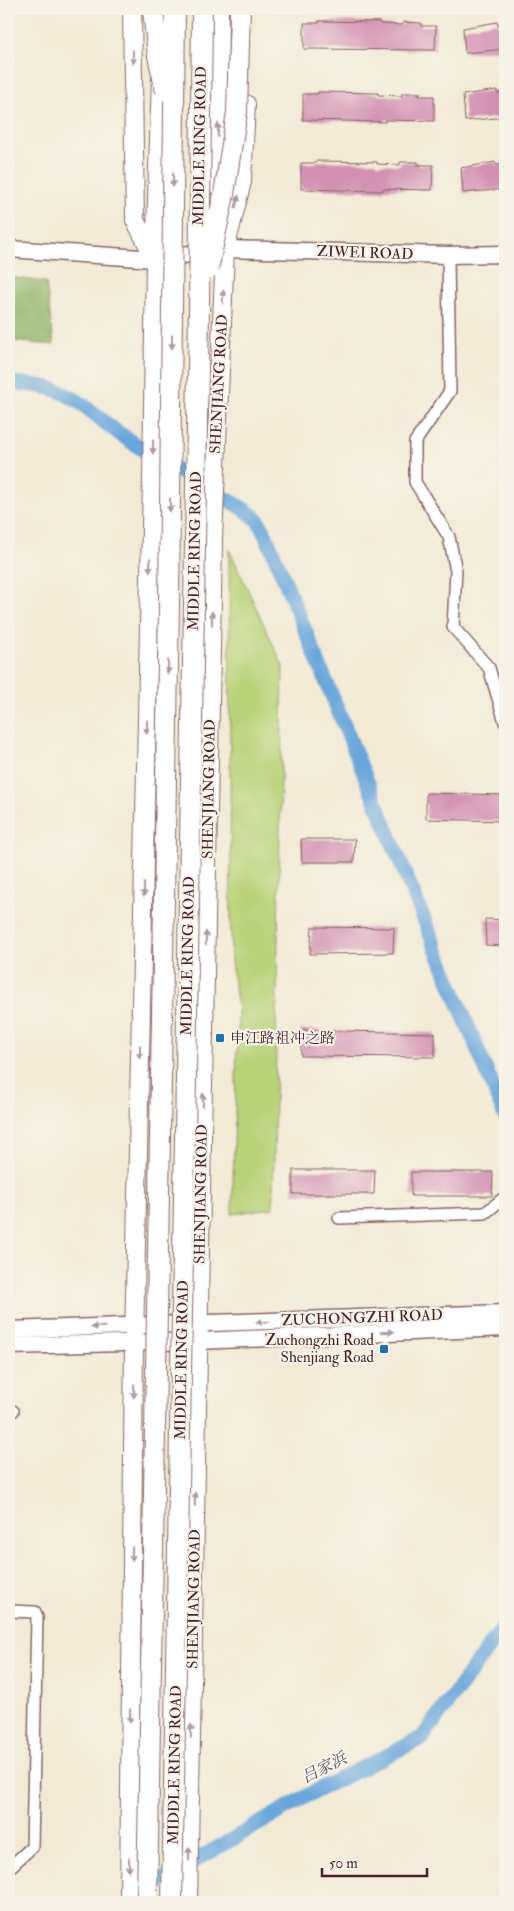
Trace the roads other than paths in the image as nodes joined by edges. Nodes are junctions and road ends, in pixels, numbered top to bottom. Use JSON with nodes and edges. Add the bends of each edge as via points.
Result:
{"nodes":[{"id":1,"x":132,"y":9,"type":"edge"},
{"id":2,"x":153,"y":9,"type":"edge"},
{"id":3,"x":162,"y":9,"type":"edge"},
{"id":4,"x":175,"y":9,"type":"edge"},
{"id":5,"x":202,"y":9,"type":"edge"},
{"id":6,"x":219,"y":9,"type":"edge"},
{"id":7,"x":240,"y":9,"type":"edge"},
{"id":8,"x":250,"y":9,"type":"edge"},
{"id":9,"x":173,"y":124,"type":"junction"},
{"id":10,"x":9,"y":249,"type":"edge"},
{"id":11,"x":225,"y":249,"type":"junction"},
{"id":12,"x":505,"y":254,"type":"edge"},
{"id":13,"x":448,"y":255,"type":"junction"},
{"id":14,"x":155,"y":259,"type":"junction"},
{"id":15,"x":199,"y":310,"type":"junction"},
{"id":16,"x":505,"y":722,"type":"edge"},
{"id":17,"x":505,"y":1198,"type":"edge"},
{"id":18,"x":339,"y":1218,"type":"dead end"},
{"id":19,"x":504,"y":1320,"type":"edge"},
{"id":20,"x":9,"y":1330,"type":"edge"},
{"id":21,"x":199,"y":1332,"type":"junction"},
{"id":22,"x":134,"y":1334,"type":"junction"},
{"id":23,"x":9,"y":1346,"type":"edge"},
{"id":24,"x":9,"y":1610,"type":"edge"},
{"id":25,"x":9,"y":1868,"type":"edge"},
{"id":26,"x":129,"y":1902,"type":"edge"},
{"id":27,"x":147,"y":1902,"type":"edge"},
{"id":28,"x":172,"y":1902,"type":"edge"},
{"id":29,"x":188,"y":1902,"type":"edge"}],
"edges":[{"from":1,"to":14,"type":"main road","one_way":true,"via":[[135,220]]},
{"from":2,"to":9,"type":"highway","bridge":true,"via":[[158,56]]},
{"from":3,"to":14,"type":"main road"},
{"from":4,"to":9,"type":"highway","name":"MIDDLE RING ROAD","bridge":true},
{"from":5,"to":15,"type":"highway","name":"MIDDLE RING ROAD","bridge":true},
{"from":11,"to":6,"type":"main road","one_way":true,"via":[[218,166]]},
{"from":7,"to":15,"type":"highway","bridge":true,"via":[[237,112],[224,194]]},
{"from":11,"to":8,"type":"main road","name":"SHENJIANG ROAD","one_way":true,"via":[[242,182]]},
{"from":9,"to":27,"type":"highway","name":"MIDDLE RING ROAD","one_way":true,"bridge":true,"via":[[169,604]]},
{"from":10,"to":14,"type":"main road","name":"ZIWEI ROAD"},
{"from":11,"to":13,"type":"main road","name":"ZIWEI ROAD"},
{"from":11,"to":14,"type":"main road","name":"ZIWEI ROAD"},
{"from":21,"to":11,"type":"main road","name":"SHENJIANG ROAD","one_way":true,"via":[[213,538]]},
{"from":12,"to":13,"type":"main road","name":"ZIWEI ROAD"},
{"from":13,"to":16,"type":"street","via":[[450,391],[415,442],[415,482],[449,537],[456,571],[453,627],[489,668]]},
{"from":14,"to":22,"type":"main road","one_way":true},
{"from":15,"to":28,"type":"highway","name":"MIDDLE RING ROAD","bridge":true},
{"from":17,"to":18,"type":"street","via":[[485,1213]]},
{"from":19,"to":21,"type":"main road","name":"ZUCHONGZHI ROAD"},
{"from":22,"to":20,"type":"main road","name":"ZUCHONGZHI ROAD","one_way":true},
{"from":21,"to":22,"type":"main road","name":"ZUCHONGZHI ROAD"},
{"from":29,"to":21,"type":"main road","name":"SHENJIANG ROAD","one_way":true},
{"from":22,"to":23,"type":"main road","name":"ZUCHONGZHI ROAD"},
{"from":22,"to":26,"type":"main road","one_way":true},
{"from":24,"to":25,"type":"street","via":[[34,1612],[37,1617],[32,1846]]}]}
